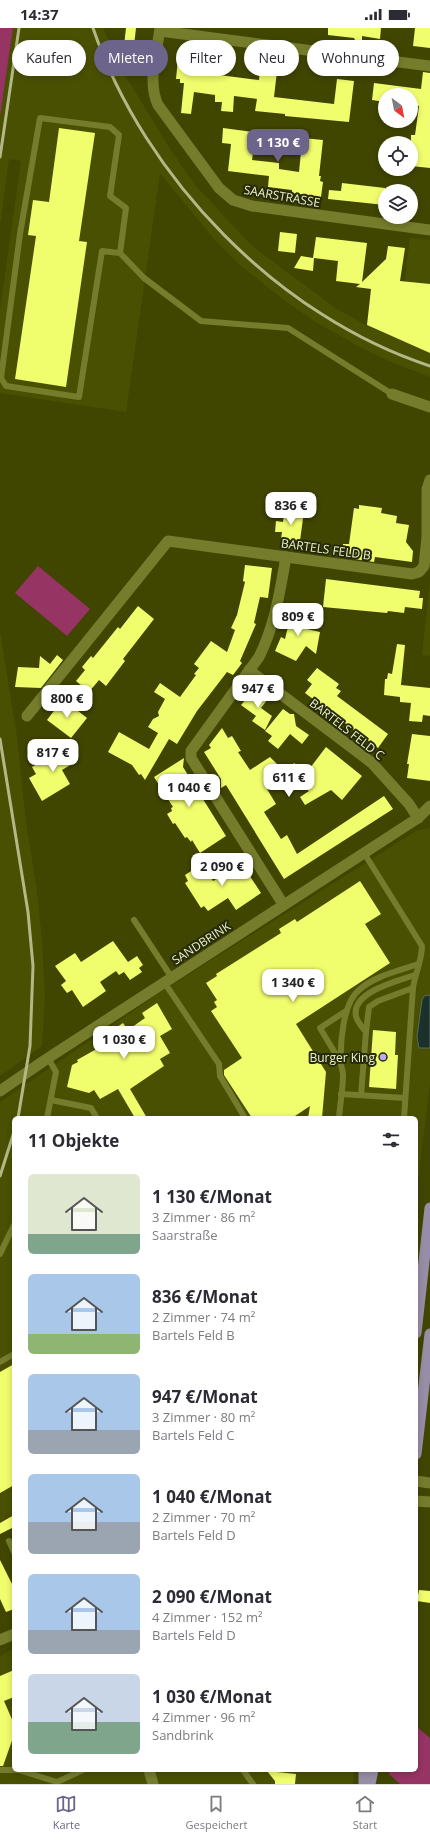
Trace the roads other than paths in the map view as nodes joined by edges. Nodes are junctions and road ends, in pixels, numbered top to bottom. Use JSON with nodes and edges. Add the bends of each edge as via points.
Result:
{"nodes":[{"id":1,"x":160,"y":30,"type":"edge"},
{"id":2,"x":430,"y":66,"type":"edge"},
{"id":3,"x":430,"y":230,"type":"edge"},
{"id":4,"x":120,"y":253,"type":"junction"},
{"id":5,"x":392,"y":394,"type":"joint"},
{"id":6,"x":430,"y":407,"type":"edge"},
{"id":7,"x":430,"y":480,"type":"edge"},
{"id":8,"x":429,"y":503,"type":"edge"},
{"id":9,"x":286,"y":557,"type":"junction"},
{"id":10,"x":249,"y":670,"type":"junction"},
{"id":11,"x":27,"y":716,"type":"dead end"},
{"id":12,"x":430,"y":806,"type":"edge"},
{"id":13,"x":430,"y":817,"type":"edge"},
{"id":14,"x":418,"y":818,"type":"junction"},
{"id":15,"x":364,"y":852,"type":"junction"},
{"id":16,"x":283,"y":904,"type":"junction"},
{"id":17,"x":134,"y":920,"type":"dead end"},
{"id":18,"x":418,"y":964,"type":"junction"},
{"id":19,"x":415,"y":974,"type":"junction"},
{"id":20,"x":168,"y":980,"type":"junction"},
{"id":21,"x":413,"y":988,"type":"junction"},
{"id":22,"x":346,"y":1011,"type":"junction"},
{"id":23,"x":366,"y":1032,"type":"junction"},
{"id":24,"x":48,"y":1058,"type":"junction"},
{"id":25,"x":341,"y":1063,"type":"junction"},
{"id":26,"x":0,"y":1091,"type":"edge"},
{"id":27,"x":341,"y":1094,"type":"junction"},
{"id":28,"x":361,"y":1095,"type":"junction"},
{"id":29,"x":405,"y":1098,"type":"junction"},
{"id":30,"x":51,"y":1100,"type":"junction"},
{"id":31,"x":47,"y":1116,"type":"edge"},
{"id":32,"x":96,"y":1116,"type":"edge"},
{"id":33,"x":244,"y":1116,"type":"edge"},
{"id":34,"x":339,"y":1116,"type":"edge"},
{"id":35,"x":404,"y":1116,"type":"edge"},
{"id":36,"x":430,"y":1208,"type":"edge"},
{"id":37,"x":12,"y":1229,"type":"edge"},
{"id":38,"x":0,"y":1254,"type":"edge"},
{"id":39,"x":418,"y":1315,"type":"edge"},
{"id":40,"x":430,"y":1334,"type":"edge"},
{"id":41,"x":12,"y":1355,"type":"edge"},
{"id":42,"x":0,"y":1362,"type":"edge"},
{"id":43,"x":418,"y":1437,"type":"edge"},
{"id":44,"x":418,"y":1481,"type":"edge"},
{"id":45,"x":430,"y":1483,"type":"edge"},
{"id":46,"x":418,"y":1501,"type":"edge"},
{"id":47,"x":430,"y":1502,"type":"edge"},
{"id":48,"x":9,"y":1541,"type":"dead end"},
{"id":49,"x":12,"y":1548,"type":"edge"},
{"id":50,"x":12,"y":1635,"type":"edge"},
{"id":51,"x":0,"y":1640,"type":"edge"},
{"id":52,"x":0,"y":1770,"type":"edge"},
{"id":53,"x":12,"y":1770,"type":"edge"},
{"id":54,"x":25,"y":1772,"type":"edge"},
{"id":55,"x":79,"y":1772,"type":"edge"},
{"id":56,"x":150,"y":1772,"type":"edge"},
{"id":57,"x":244,"y":1772,"type":"edge"},
{"id":58,"x":364,"y":1772,"type":"edge"},
{"id":59,"x":373,"y":1772,"type":"edge"},
{"id":60,"x":153,"y":1784,"type":"edge"},
{"id":61,"x":253,"y":1784,"type":"edge"},
{"id":62,"x":364,"y":1784,"type":"edge"},
{"id":63,"x":370,"y":1784,"type":"edge"}],
"edges":[{"from":1,"to":2,"type":"street"},
{"from":1,"to":3,"type":"street","name":"SAARSTRASSE","via":[[152,82],[158,105],[219,188],[233,200],[252,206]]},
{"from":4,"to":4,"type":"lane","via":[[126,208],[110,196],[119,136],[110,127],[40,118],[1,378],[6,386],[79,397],[102,251]]},
{"from":4,"to":5,"type":"lane","via":[[144,278],[201,322],[288,328]]},
{"from":5,"to":6,"type":"street"},
{"from":7,"to":8,"type":"street","name":"BARTELS FELD B","via":[[427,489]]},
{"from":8,"to":9,"type":"street","name":"BARTELS FELD B","via":[[424,566],[419,572],[412,574]]},
{"from":9,"to":10,"type":"street","via":[[274,619],[266,643]]},
{"from":9,"to":11,"type":"street","name":"BARTELS FELD B","via":[[168,540]]},
{"from":10,"to":14,"type":"street","name":"BARTELS FELD C","via":[[372,763],[409,804]]},
{"from":10,"to":16,"type":"street","via":[[191,751],[191,758]]},
{"from":12,"to":14,"type":"street","name":"SANDBRINK"},
{"from":13,"to":14,"type":"street","name":"SANDBRINK"},
{"from":14,"to":15,"type":"street","name":"SANDBRINK"},
{"from":15,"to":16,"type":"street","name":"SANDBRINK"},
{"from":15,"to":18,"type":"lane","via":[[422,946]]},
{"from":16,"to":20,"type":"street","name":"SANDBRINK"},
{"from":17,"to":20,"type":"lane"},
{"from":18,"to":19,"type":"lane"},
{"from":18,"to":22,"type":"lane","via":[[360,988],[352,996]]},
{"from":19,"to":21,"type":"lane"},
{"from":19,"to":23,"type":"lane","via":[[362,998],[356,1015]]},
{"from":20,"to":24,"type":"street","name":"SANDBRINK"},
{"from":20,"to":33,"type":"lane","via":[[219,1064],[220,1076]]},
{"from":21,"to":23,"type":"lane","via":[[373,1004],[367,1013]]},
{"from":21,"to":29,"type":"lane"},
{"from":22,"to":25,"type":"lane"},
{"from":22,"to":25,"type":"lane","via":[[320,1028]]},
{"from":23,"to":28,"type":"lane"},
{"from":24,"to":26,"type":"street","name":"SANDBRINK"},
{"from":24,"to":30,"type":"lane","via":[[56,1072]]},
{"from":25,"to":27,"type":"lane"},
{"from":27,"to":28,"type":"lane"},
{"from":27,"to":34,"type":"lane"},
{"from":28,"to":29,"type":"lane"},
{"from":29,"to":35,"type":"lane"},
{"from":30,"to":31,"type":"lane"},
{"from":30,"to":32,"type":"lane","via":[[91,1108]]},
{"from":36,"to":39,"type":"main road"},
{"from":37,"to":38,"type":"lane"},
{"from":40,"to":43,"type":"main road"},
{"from":41,"to":42,"type":"lane"},
{"from":44,"to":45,"type":"street"},
{"from":46,"to":47,"type":"street"},
{"from":48,"to":49,"type":"lane"},
{"from":50,"to":51,"type":"street"},
{"from":52,"to":53,"type":"lane"},
{"from":54,"to":55,"type":"lane","via":[[57,1782]]},
{"from":56,"to":60,"type":"street"},
{"from":57,"to":61,"type":"lane"},
{"from":58,"to":62,"type":"main road"},
{"from":59,"to":63,"type":"main road"}]}
